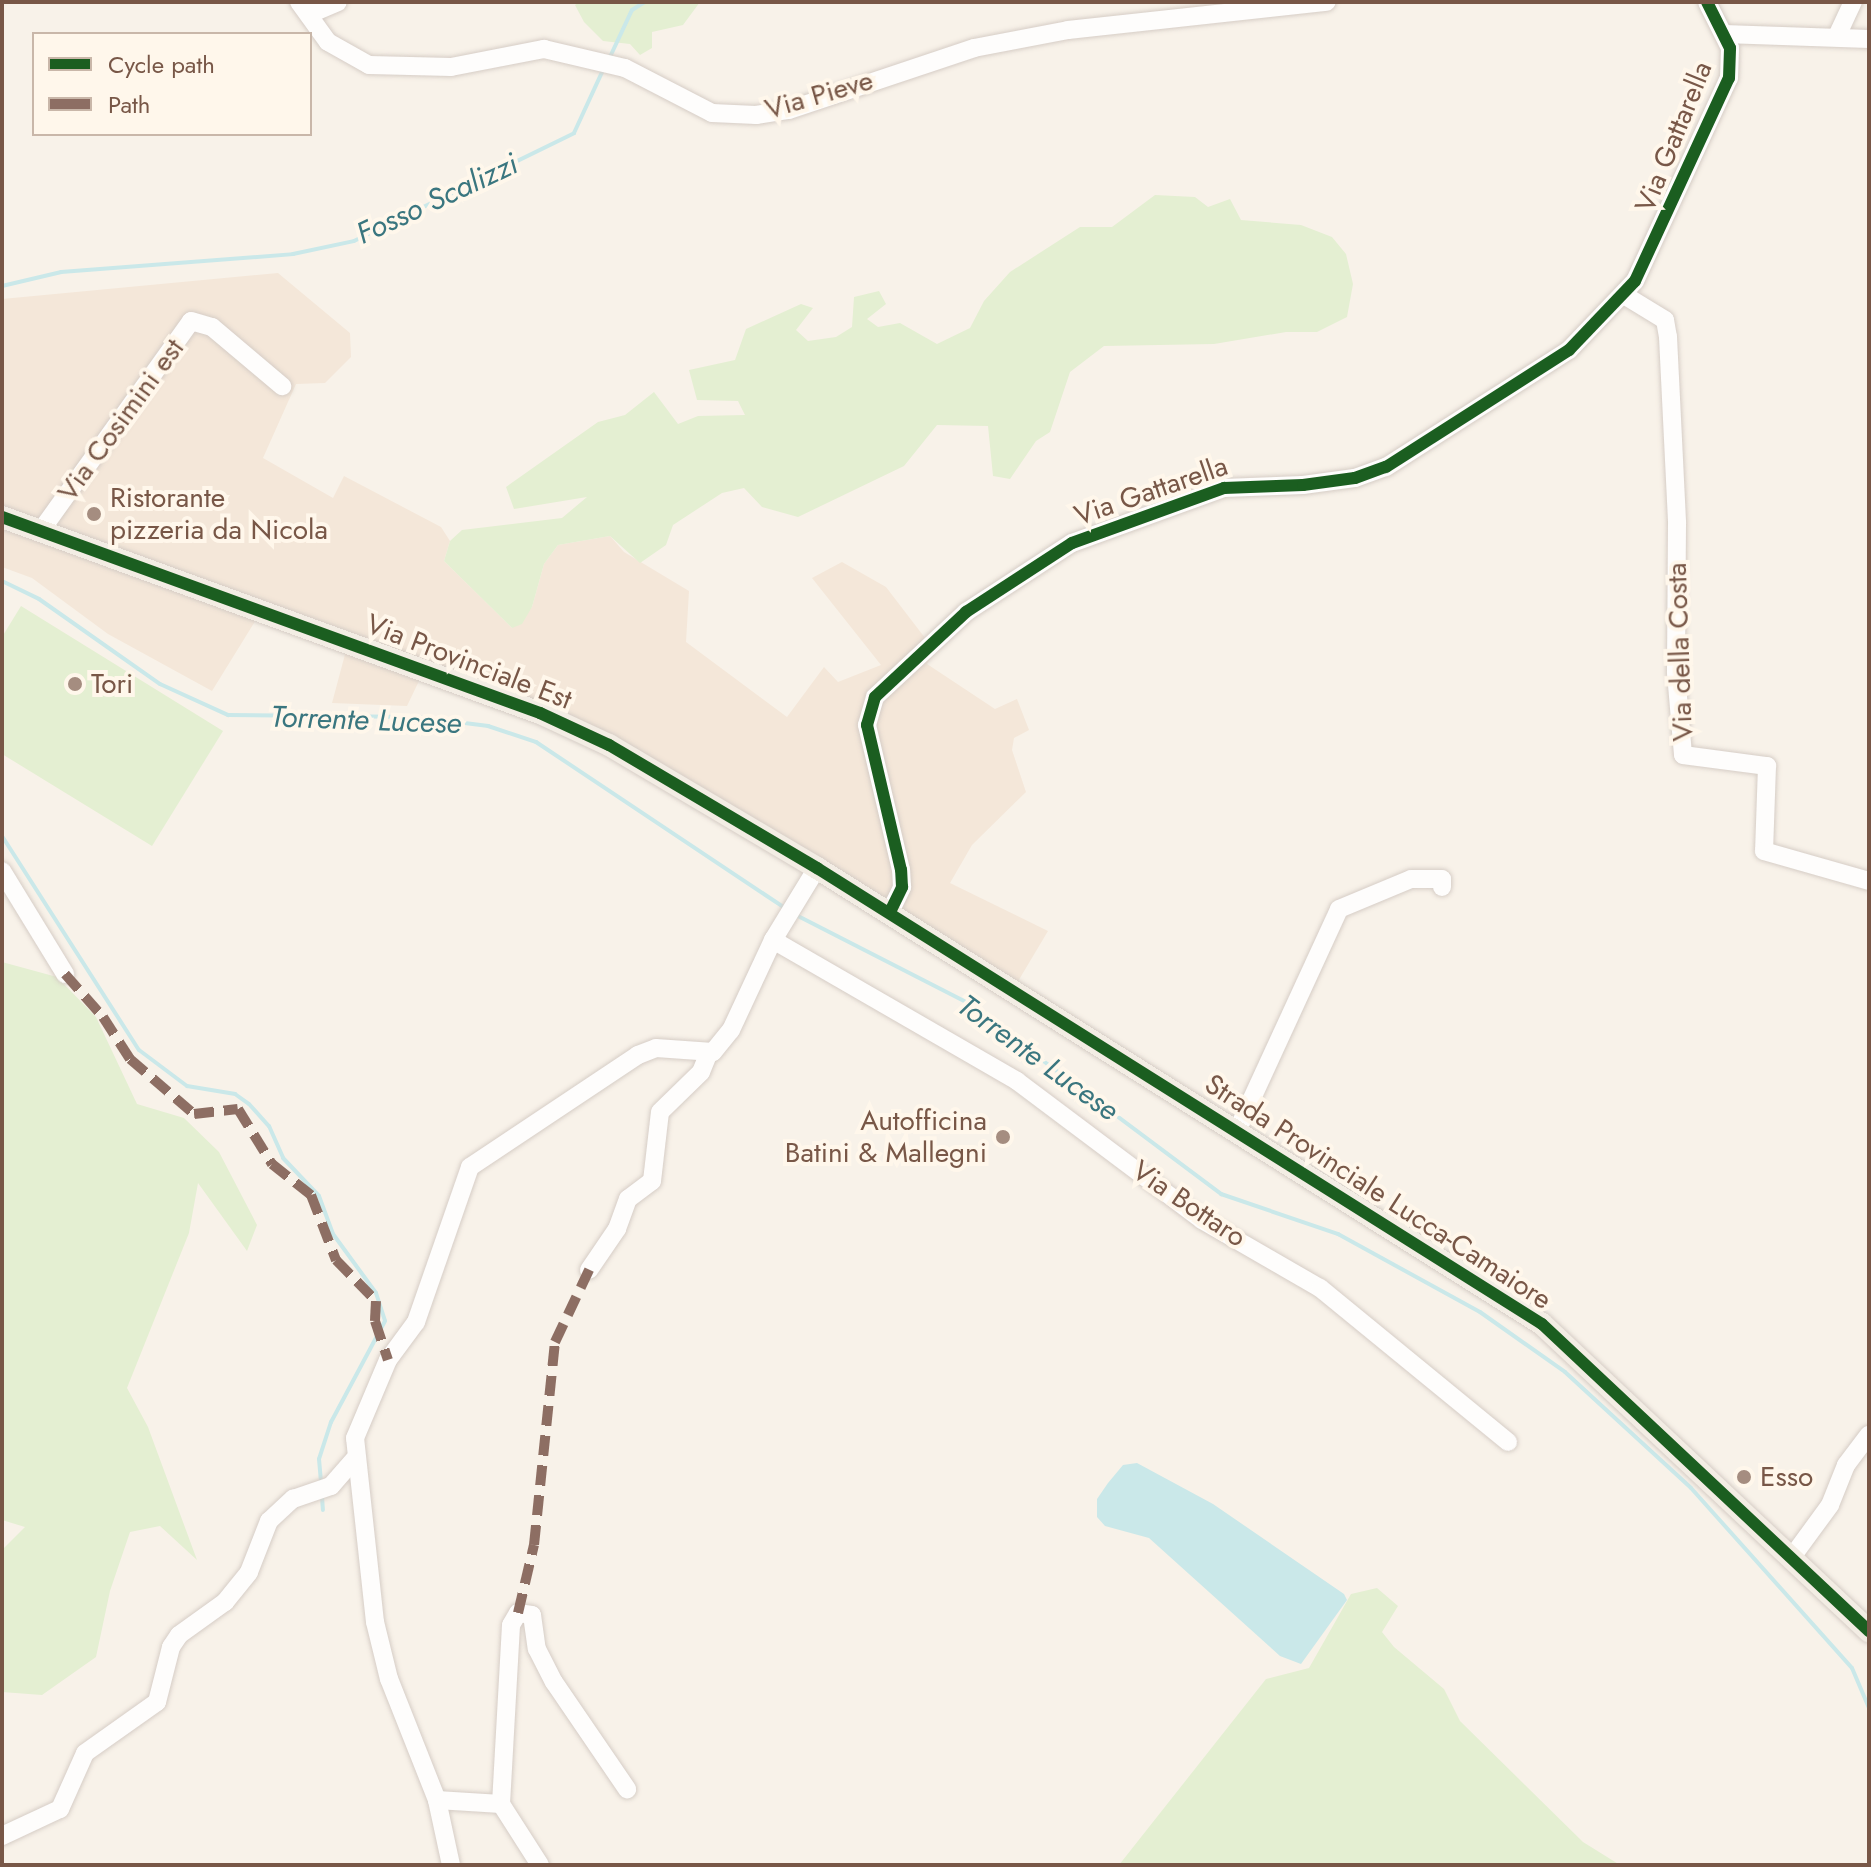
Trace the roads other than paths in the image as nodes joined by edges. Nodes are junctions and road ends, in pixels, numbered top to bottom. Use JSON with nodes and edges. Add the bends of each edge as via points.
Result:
{"nodes":[{"id":1,"x":338,"y":2,"type":"edge"},
{"id":2,"x":1326,"y":2,"type":"edge"},
{"id":3,"x":1707,"y":2,"type":"edge"},
{"id":4,"x":1853,"y":2,"type":"edge"},
{"id":5,"x":305,"y":8,"type":"edge"},
{"id":6,"x":1724,"y":34,"type":"junction"},
{"id":7,"x":1837,"y":36,"type":"junction"},
{"id":8,"x":1869,"y":39,"type":"edge"},
{"id":9,"x":1624,"y":295,"type":"junction"},
{"id":10,"x":282,"y":386,"type":"dead end"},
{"id":11,"x":2,"y":517,"type":"edge"},
{"id":12,"x":40,"y":532,"type":"junction"},
{"id":13,"x":817,"y":868,"type":"junction"},
{"id":14,"x":2,"y":871,"type":"edge"},
{"id":15,"x":1869,"y":881,"type":"edge"},
{"id":16,"x":1442,"y":887,"type":"dead end"},
{"id":17,"x":890,"y":912,"type":"junction"},
{"id":18,"x":776,"y":937,"type":"junction"},
{"id":19,"x":65,"y":974,"type":"dead end"},
{"id":20,"x":708,"y":1055,"type":"junction"},
{"id":21,"x":1237,"y":1131,"type":"junction"},
{"id":22,"x":589,"y":1270,"type":"dead end"},
{"id":23,"x":1869,"y":1435,"type":"edge"},
{"id":24,"x":1508,"y":1442,"type":"dead end"},
{"id":25,"x":354,"y":1460,"type":"junction"},
{"id":26,"x":1792,"y":1557,"type":"junction"},
{"id":27,"x":1869,"y":1631,"type":"edge"},
{"id":28,"x":627,"y":1789,"type":"dead end"},
{"id":29,"x":437,"y":1800,"type":"junction"},
{"id":30,"x":501,"y":1804,"type":"junction"},
{"id":31,"x":2,"y":1836,"type":"edge"},
{"id":32,"x":451,"y":1865,"type":"edge"},
{"id":33,"x":540,"y":1865,"type":"edge"}],
"edges":[{"from":1,"to":5,"type":"street"},
{"from":2,"to":5,"type":"street","name":"Via Pieve","via":[[1068,30],[974,48],[789,110],[756,115],[712,113],[625,68],[544,49],[451,67],[369,65],[328,42]]},
{"from":3,"to":6,"type":"street","name":"Via Gattarella"},
{"from":4,"to":7,"type":"street"},
{"from":6,"to":7,"type":"street"},
{"from":6,"to":9,"type":"street","name":"Via Gattarella","via":[[1732,63],[1729,78],[1667,219]]},
{"from":7,"to":8,"type":"street"},
{"from":9,"to":15,"type":"street","name":"Via della Costa","via":[[1665,320],[1668,337],[1677,524],[1676,673],[1683,755],[1767,766],[1764,851]]},
{"from":9,"to":17,"type":"street","name":"Via Gattarella","via":[[1569,350],[1386,467],[1355,478],[1303,485],[1224,488],[1072,543],[966,612],[868,709],[901,870],[902,887]]},
{"from":10,"to":12,"type":"street","name":"Via Cosimini est","via":[[212,327],[191,321]]},
{"from":11,"to":12,"type":"main road","name":"Via Provinciale Est"},
{"from":12,"to":13,"type":"main road","name":"Via Provinciale Est","via":[[540,713],[609,745]]},
{"from":13,"to":17,"type":"main road","name":"Via Provinciale Est"},
{"from":13,"to":18,"type":"street"},
{"from":14,"to":19,"type":"street"},
{"from":16,"to":21,"type":"street","via":[[1442,879],[1411,879],[1339,909]]},
{"from":17,"to":21,"type":"main road","name":"Strada Provinciale Lucca-Camaiore"},
{"from":18,"to":20,"type":"street","via":[[731,1030]]},
{"from":18,"to":24,"type":"street","name":"Via Bottaro","via":[[1017,1081],[1202,1220],[1320,1288]]},
{"from":20,"to":22,"type":"street","via":[[701,1072],[660,1112],[652,1181],[628,1199],[617,1229]]},
{"from":20,"to":25,"type":"street","via":[[656,1048],[638,1055],[470,1167],[432,1285],[416,1322],[382,1373],[355,1438]]},
{"from":21,"to":26,"type":"main road","name":"Strada Provinciale Lucca-Camaiore","via":[[1542,1324]]},
{"from":23,"to":26,"type":"street","via":[[1846,1465],[1830,1505]]},
{"from":25,"to":29,"type":"street","via":[[375,1622],[389,1679]]},
{"from":25,"to":31,"type":"street","via":[[331,1486],[293,1499],[269,1521],[249,1572],[225,1602],[179,1635],[171,1647],[157,1702],[85,1753],[60,1809]]},
{"from":26,"to":27,"type":"main road","name":"Strada Provinciale Lucca-Camaiore"},
{"from":28,"to":30,"type":"street","via":[[554,1682],[537,1649],[532,1615],[518,1613],[511,1625]]},
{"from":29,"to":30,"type":"street"},
{"from":29,"to":32,"type":"street"},
{"from":30,"to":33,"type":"street"}]}
